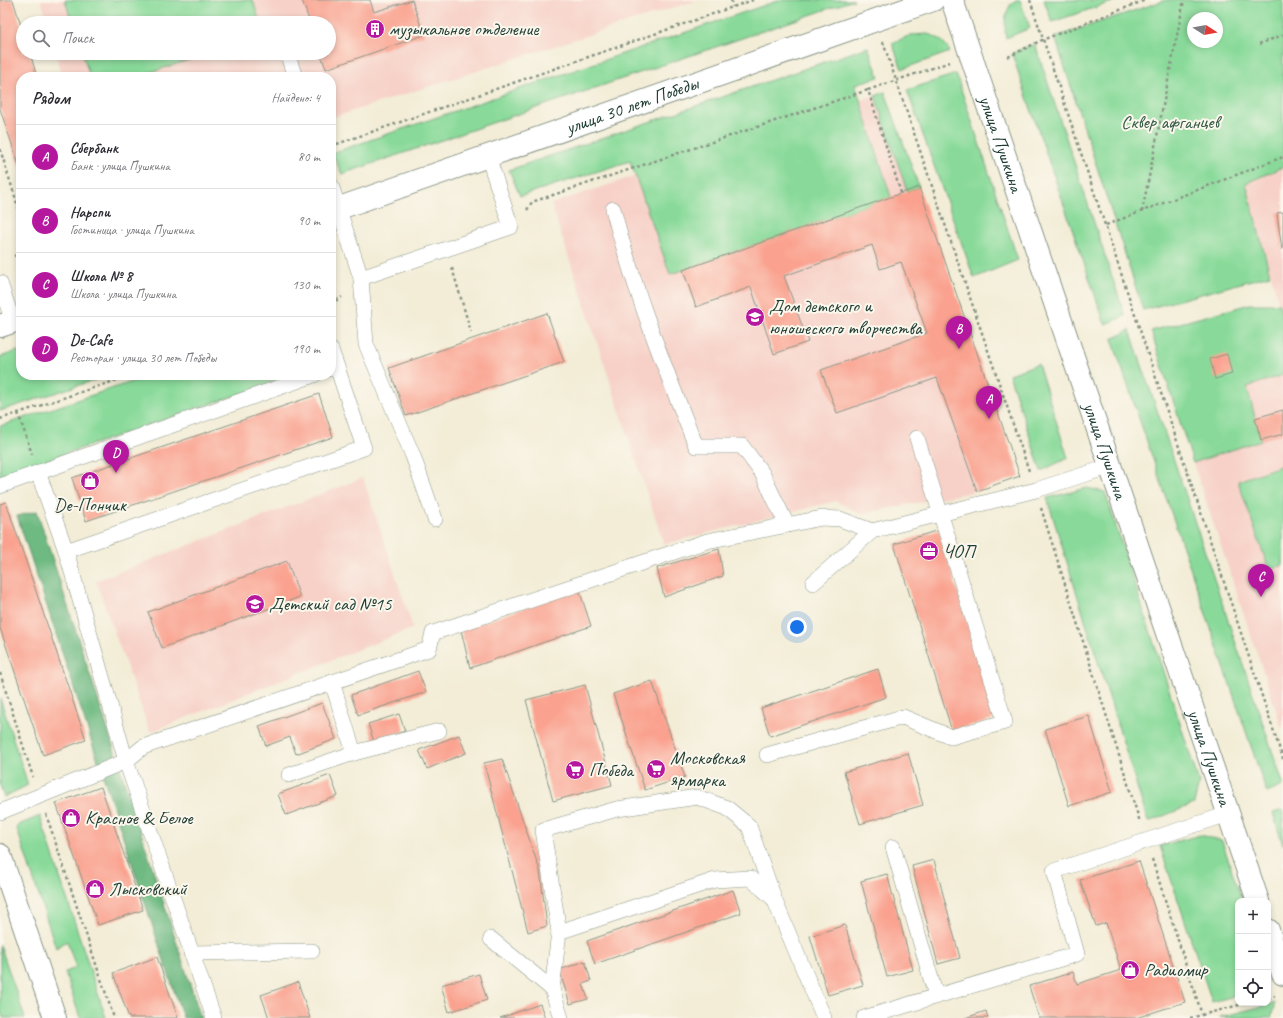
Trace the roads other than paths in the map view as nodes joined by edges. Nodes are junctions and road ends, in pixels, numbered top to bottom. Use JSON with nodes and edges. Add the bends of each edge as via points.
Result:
{"nodes":[{"id":1,"x":932,"y":0,"type":"edge"},
{"id":2,"x":952,"y":0,"type":"edge"},
{"id":3,"x":289,"y":60,"type":"edge"},
{"id":4,"x":293,"y":72,"type":"edge"},
{"id":5,"x":488,"y":156,"type":"junction"},
{"id":6,"x":336,"y":209,"type":"edge"},
{"id":7,"x":613,"y":209,"type":"dead end"},
{"id":8,"x":336,"y":212,"type":"edge"},
{"id":9,"x":362,"y":282,"type":"junction"},
{"id":10,"x":0,"y":283,"type":"edge"},
{"id":11,"x":11,"y":322,"type":"edge"},
{"id":12,"x":336,"y":373,"type":"edge"},
{"id":13,"x":300,"y":380,"type":"edge"},
{"id":14,"x":917,"y":438,"type":"dead end"},
{"id":15,"x":1111,"y":466,"type":"junction"},
{"id":16,"x":38,"y":472,"type":"junction"},
{"id":17,"x":0,"y":486,"type":"edge"},
{"id":18,"x":940,"y":514,"type":"junction"},
{"id":19,"x":435,"y":519,"type":"dead end"},
{"id":20,"x":787,"y":525,"type":"junction"},
{"id":21,"x":872,"y":531,"type":"junction"},
{"id":22,"x":66,"y":551,"type":"junction"},
{"id":23,"x":813,"y":583,"type":"dead end"},
{"id":24,"x":332,"y":682,"type":"junction"},
{"id":25,"x":439,"y":730,"type":"dead end"},
{"id":26,"x":354,"y":753,"type":"junction"},
{"id":27,"x":766,"y":755,"type":"dead end"},
{"id":28,"x":126,"y":761,"type":"junction"},
{"id":29,"x":289,"y":775,"type":"dead end"},
{"id":30,"x":0,"y":812,"type":"edge"},
{"id":31,"x":1228,"y":814,"type":"junction"},
{"id":32,"x":893,"y":847,"type":"dead end"},
{"id":33,"x":0,"y":854,"type":"edge"},
{"id":34,"x":1257,"y":898,"type":"edge"},
{"id":35,"x":774,"y":899,"type":"junction"},
{"id":36,"x":559,"y":932,"type":"junction"},
{"id":37,"x":1269,"y":934,"type":"edge"},
{"id":38,"x":491,"y":939,"type":"dead end"},
{"id":39,"x":312,"y":951,"type":"dead end"},
{"id":40,"x":191,"y":953,"type":"junction"},
{"id":41,"x":1283,"y":974,"type":"edge"},
{"id":42,"x":552,"y":989,"type":"junction"},
{"id":43,"x":936,"y":996,"type":"junction"},
{"id":44,"x":55,"y":1018,"type":"edge"},
{"id":45,"x":214,"y":1018,"type":"edge"},
{"id":46,"x":561,"y":1018,"type":"edge"},
{"id":47,"x":824,"y":1018,"type":"edge"},
{"id":48,"x":864,"y":1018,"type":"edge"}],
"edges":[{"from":1,"to":5,"type":"main road","name":"улица 30 лет Победы"},
{"from":2,"to":15,"type":"main road","name":"улица Пушкина"},
{"from":3,"to":4,"type":"lane"},
{"from":5,"to":6,"type":"main road","name":"улица 30 лет Победы"},
{"from":5,"to":9,"type":"lane","via":[[511,227]]},
{"from":7,"to":20,"type":"lane","via":[[621,241],[666,371],[696,446],[742,446],[762,473]]},
{"from":8,"to":9,"type":"lane"},
{"from":9,"to":19,"type":"lane","via":[[366,344],[413,456]]},
{"from":10,"to":11,"type":"lane"},
{"from":12,"to":22,"type":"lane","via":[[364,448]]},
{"from":13,"to":16,"type":"lane"},
{"from":14,"to":18,"type":"lane"},
{"from":15,"to":18,"type":"lane","via":[[1036,490]]},
{"from":15,"to":31,"type":"main road","name":"улица Пушкина"},
{"from":16,"to":17,"type":"lane"},
{"from":16,"to":22,"type":"lane"},
{"from":18,"to":21,"type":"lane"},
{"from":18,"to":27,"type":"lane","via":[[1005,722],[951,738],[903,717]]},
{"from":20,"to":21,"type":"lane","via":[[822,518],[840,519]]},
{"from":20,"to":24,"type":"lane","via":[[707,541],[432,633],[429,649]]},
{"from":21,"to":23,"type":"lane"},
{"from":22,"to":28,"type":"lane"},
{"from":24,"to":26,"type":"lane"},
{"from":24,"to":28,"type":"lane","via":[[143,746]]},
{"from":25,"to":26,"type":"lane"},
{"from":26,"to":29,"type":"lane"},
{"from":28,"to":30,"type":"lane"},
{"from":28,"to":40,"type":"lane"},
{"from":31,"to":34,"type":"main road","name":"улица Пушкина"},
{"from":31,"to":43,"type":"lane","via":[[1054,872],[1077,954]]},
{"from":32,"to":43,"type":"lane"},
{"from":33,"to":44,"type":"main road"},
{"from":35,"to":36,"type":"lane","via":[[750,878],[715,880]]},
{"from":35,"to":36,"type":"lane","via":[[749,826],[727,808],[696,797],[617,809],[543,830]]},
{"from":35,"to":47,"type":"lane"},
{"from":36,"to":42,"type":"lane"},
{"from":37,"to":41,"type":"main road"},
{"from":38,"to":42,"type":"lane"},
{"from":39,"to":40,"type":"lane"},
{"from":40,"to":45,"type":"lane"},
{"from":42,"to":46,"type":"lane"},
{"from":43,"to":48,"type":"lane"}]}
